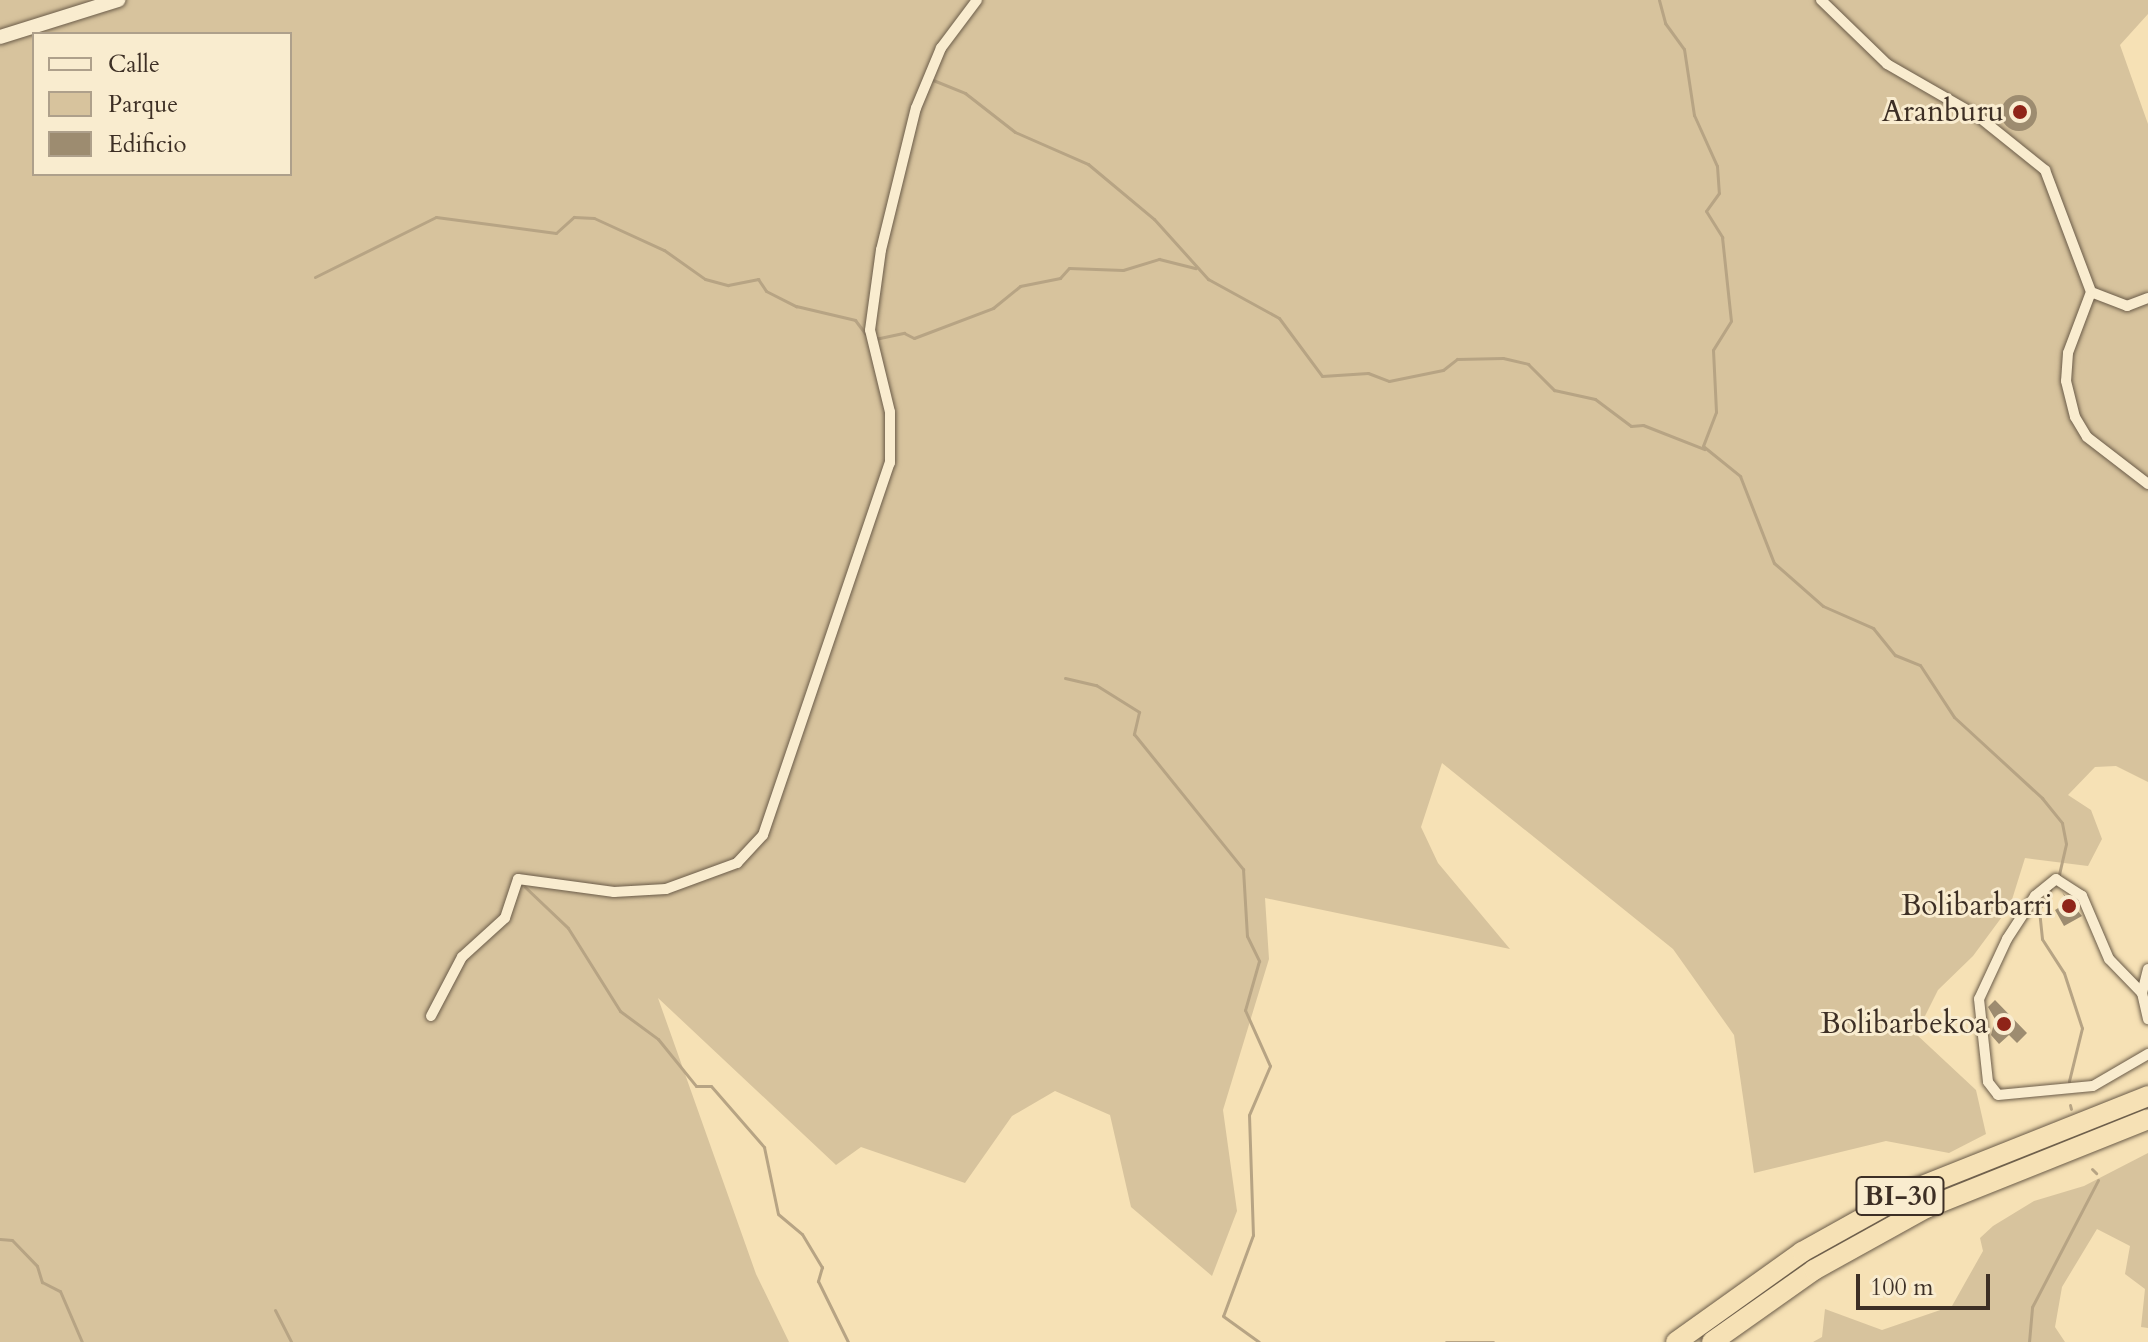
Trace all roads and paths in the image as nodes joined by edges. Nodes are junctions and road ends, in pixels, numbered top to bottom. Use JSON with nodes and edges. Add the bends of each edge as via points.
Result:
{"nodes":[{"id":1,"x":118,"y":0,"type":"edge"},
{"id":2,"x":977,"y":0,"type":"edge"},
{"id":3,"x":1821,"y":0,"type":"edge"},
{"id":4,"x":0,"y":37,"type":"edge"},
{"id":5,"x":2091,"y":292,"type":"junction"},
{"id":6,"x":2148,"y":298,"type":"edge"},
{"id":7,"x":2148,"y":484,"type":"edge"},
{"id":8,"x":2148,"y":969,"type":"edge"},
{"id":9,"x":2142,"y":993,"type":"junction"},
{"id":10,"x":431,"y":1016,"type":"dead end"},
{"id":11,"x":2148,"y":1019,"type":"edge"},
{"id":12,"x":2148,"y":1054,"type":"edge"},
{"id":13,"x":2148,"y":1096,"type":"edge"},
{"id":14,"x":2148,"y":1119,"type":"edge"},
{"id":15,"x":1676,"y":1342,"type":"edge"},
{"id":16,"x":1712,"y":1342,"type":"edge"}],
"edges":[{"from":1,"to":4,"type":"street"},
{"from":2,"to":10,"type":"street","via":[[941,48],[916,108],[881,250],[870,330],[890,412],[890,463],[763,835],[737,863],[666,889],[614,892],[518,879],[505,918],[462,957]]},
{"from":3,"to":5,"type":"street","via":[[1887,64],[1979,117],[2045,170]]},
{"from":5,"to":6,"type":"street","via":[[2127,306]]},
{"from":5,"to":7,"type":"street","via":[[2068,353],[2066,381],[2075,417],[2087,437]]},
{"from":8,"to":9,"type":"street"},
{"from":9,"to":11,"type":"street"},
{"from":9,"to":12,"type":"street","via":[[2109,959],[2082,896],[2060,879],[2035,896],[1983,979],[1979,999],[1988,1082],[1998,1095],[2093,1086]]},
{"from":13,"to":15,"type":"highway","number":"BI-30","via":[[1904,1194],[1789,1260]]},
{"from":14,"to":16,"type":"highway","number":"BI-30","via":[[1926,1208],[1814,1270]]}]}
